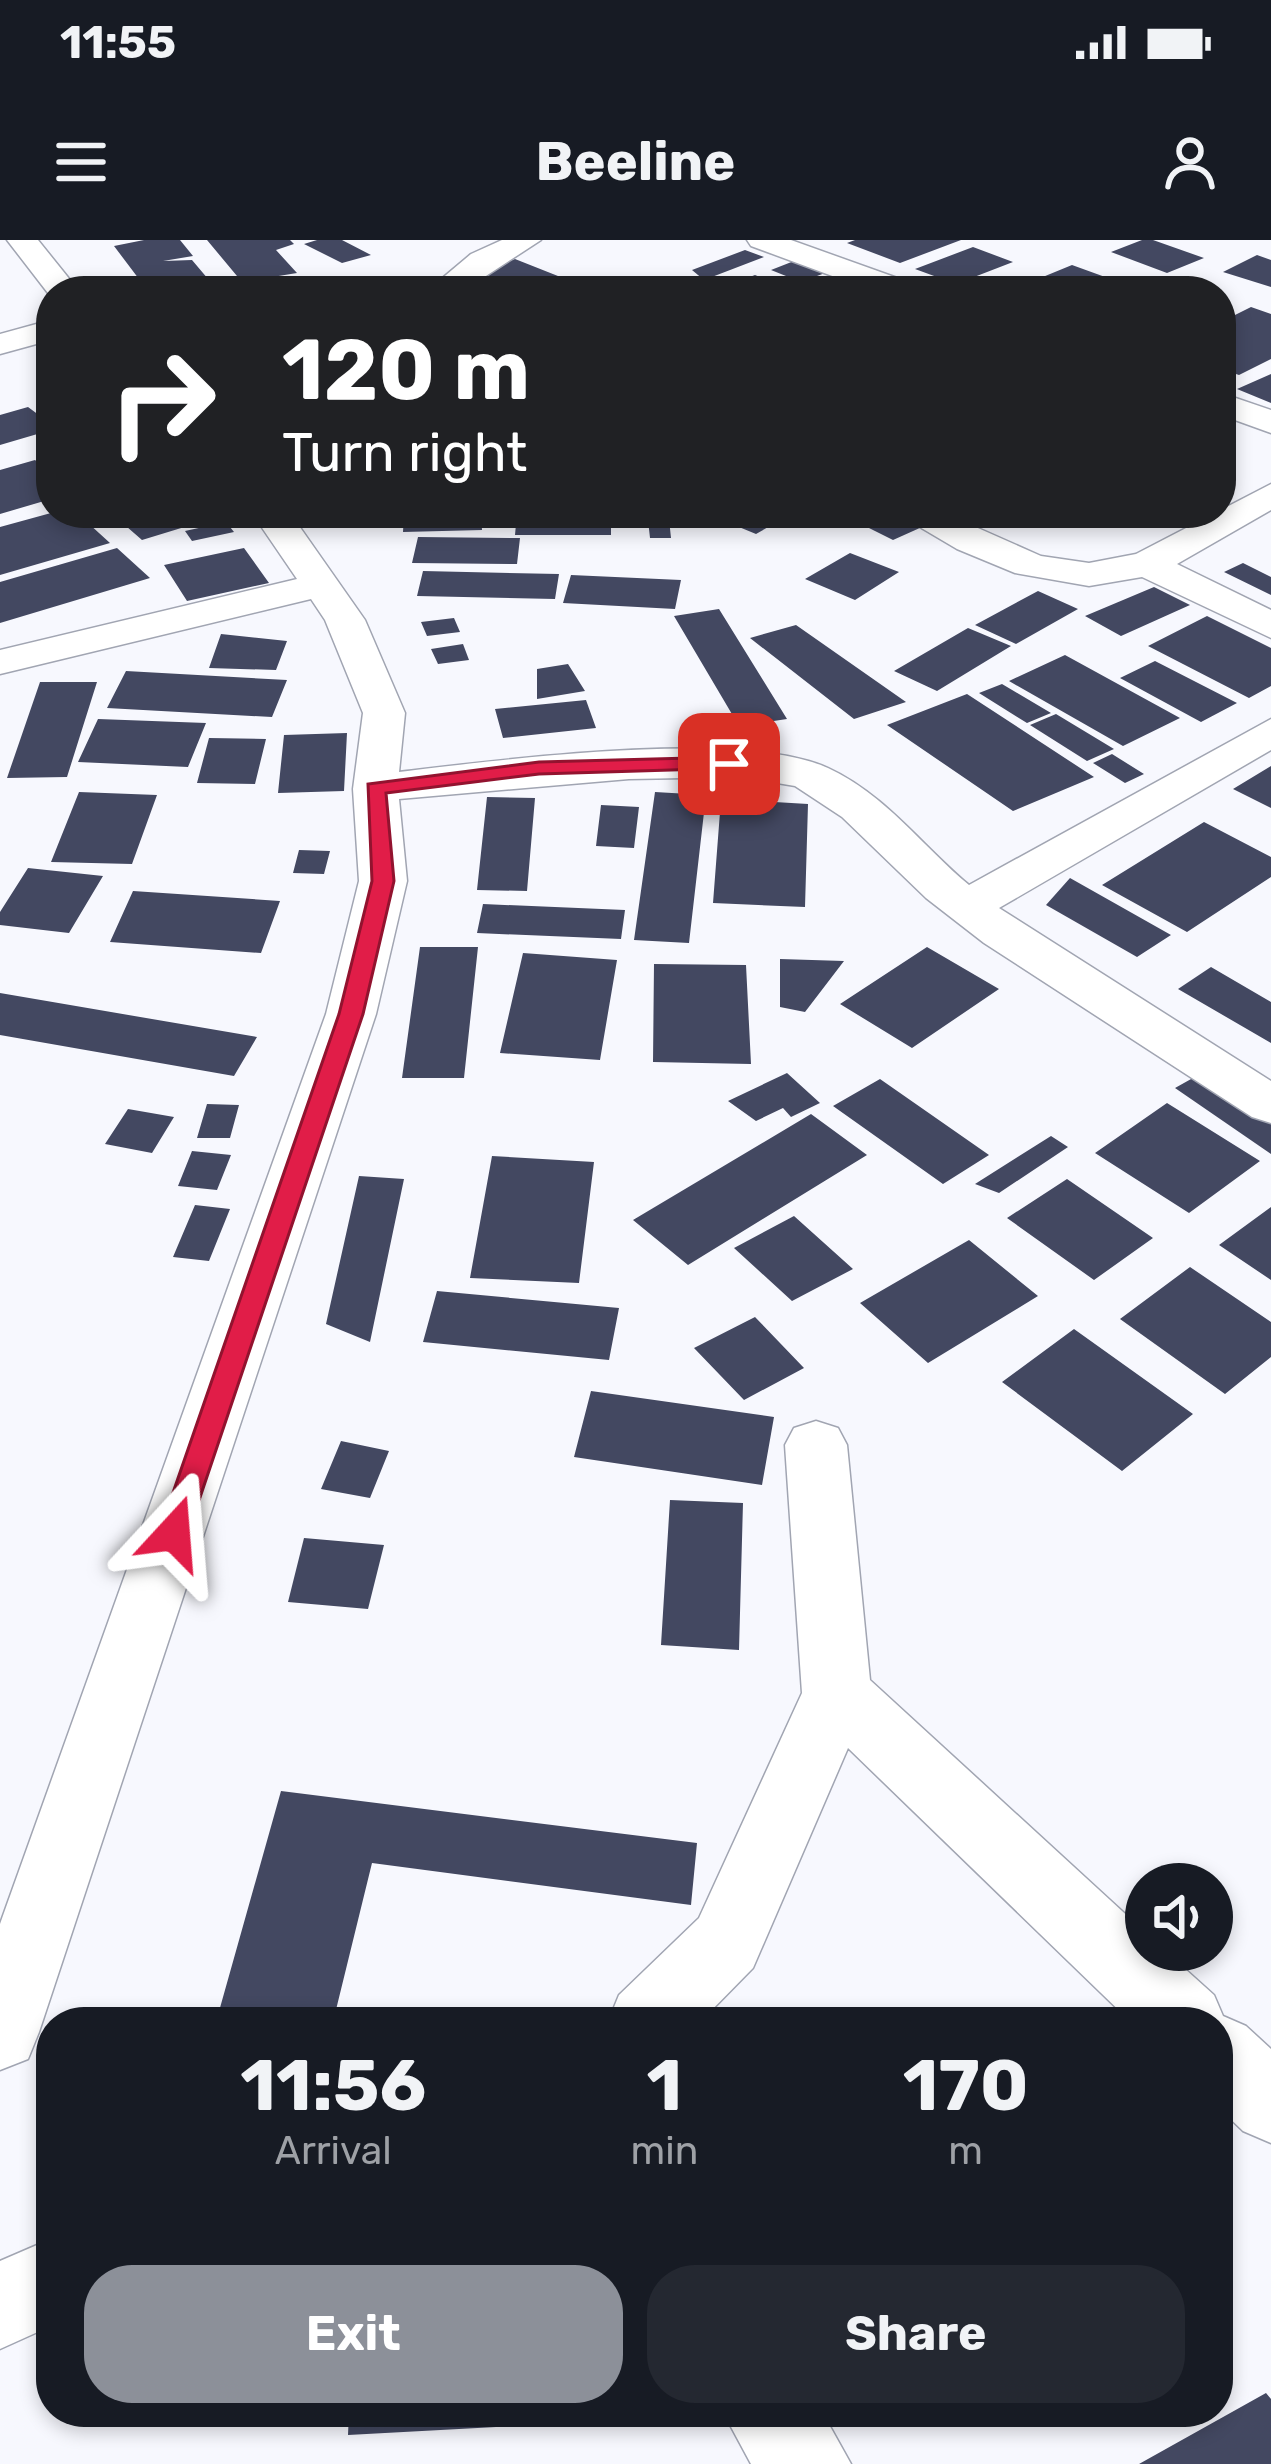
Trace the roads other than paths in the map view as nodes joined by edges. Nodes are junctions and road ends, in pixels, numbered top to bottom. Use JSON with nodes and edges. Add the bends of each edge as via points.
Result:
{"nodes":[{"id":1,"x":22,"y":240,"type":"edge"},
{"id":2,"x":526,"y":240,"type":"edge"},
{"id":3,"x":762,"y":240,"type":"edge"},
{"id":4,"x":52,"y":276,"type":"edge"},
{"id":5,"x":462,"y":276,"type":"edge"},
{"id":6,"x":862,"y":276,"type":"edge"},
{"id":7,"x":36,"y":334,"type":"edge"},
{"id":8,"x":0,"y":344,"type":"edge"},
{"id":9,"x":1236,"y":409,"type":"edge"},
{"id":10,"x":1271,"y":422,"type":"edge"},
{"id":11,"x":1271,"y":495,"type":"edge"},
{"id":12,"x":1236,"y":514,"type":"edge"},
{"id":13,"x":281,"y":528,"type":"edge"},
{"id":14,"x":944,"y":528,"type":"edge"},
{"id":15,"x":1211,"y":528,"type":"edge"},
{"id":16,"x":1146,"y":564,"type":"junction"},
{"id":17,"x":320,"y":585,"type":"junction"},
{"id":18,"x":1271,"y":626,"type":"edge"},
{"id":19,"x":0,"y":662,"type":"edge"},
{"id":20,"x":1271,"y":732,"type":"edge"},
{"id":21,"x":375,"y":789,"type":"junction"},
{"id":22,"x":967,"y":907,"type":"junction"},
{"id":23,"x":1271,"y":1105,"type":"edge"},
{"id":24,"x":816,"y":1445,"type":"dead end"},
{"id":25,"x":838,"y":1693,"type":"junction"},
{"id":26,"x":662,"y":2007,"type":"edge"},
{"id":27,"x":1170,"y":2007,"type":"edge"},
{"id":28,"x":0,"y":2032,"type":"edge"},
{"id":29,"x":1233,"y":2067,"type":"edge"},
{"id":30,"x":1271,"y":2103,"type":"edge"},
{"id":31,"x":36,"y":2288,"type":"edge"},
{"id":32,"x":0,"y":2306,"type":"edge"},
{"id":33,"x":778,"y":2427,"type":"edge"},
{"id":34,"x":806,"y":2464,"type":"edge"}],
"edges":[{"from":1,"to":4,"type":"street"},
{"from":2,"to":5,"type":"street"},
{"from":3,"to":6,"type":"street"},
{"from":7,"to":8,"type":"street"},
{"from":9,"to":10,"type":"street"},
{"from":11,"to":12,"type":"street"},
{"from":13,"to":17,"type":"street"},
{"from":14,"to":16,"type":"street","via":[[1038,568],[1078,575]]},
{"from":15,"to":16,"type":"street"},
{"from":16,"to":18,"type":"street"},
{"from":17,"to":19,"type":"street"},
{"from":17,"to":21,"type":"street","via":[[345,620],[383,712]]},
{"from":20,"to":22,"type":"street"},
{"from":21,"to":22,"type":"street","via":[[539,768],[784,768],[847,799]]},
{"from":21,"to":28,"type":"street","via":[[383,881],[351,1014]]},
{"from":22,"to":23,"type":"street"},
{"from":24,"to":25,"type":"street"},
{"from":25,"to":26,"type":"street","via":[[726,1943]]},
{"from":25,"to":27,"type":"street"},
{"from":29,"to":30,"type":"street"},
{"from":31,"to":32,"type":"street"},
{"from":33,"to":34,"type":"street"}]}
